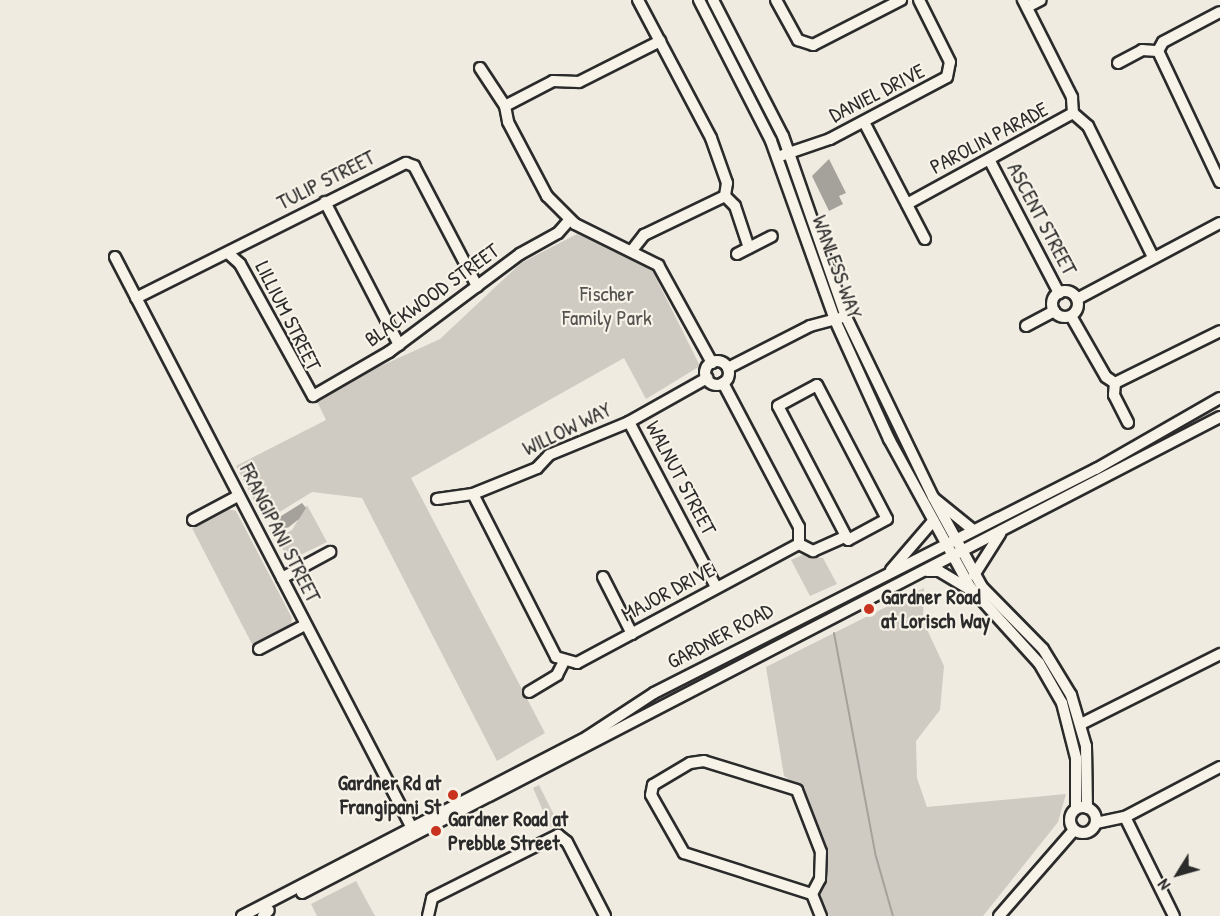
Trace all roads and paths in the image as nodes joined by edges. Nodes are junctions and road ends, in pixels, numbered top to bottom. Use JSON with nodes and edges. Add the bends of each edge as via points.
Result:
{"nodes":[{"id":1,"x":639,"y":0,"type":"edge"},
{"id":2,"x":699,"y":0,"type":"edge"},
{"id":3,"x":713,"y":0,"type":"edge"},
{"id":4,"x":776,"y":0,"type":"edge"},
{"id":5,"x":901,"y":0,"type":"edge"},
{"id":6,"x":919,"y":0,"type":"edge"},
{"id":7,"x":1041,"y":0,"type":"edge"},
{"id":8,"x":1026,"y":3,"type":"edge"},
{"id":9,"x":1220,"y":12,"type":"edge"},
{"id":10,"x":660,"y":41,"type":"junction"},
{"id":11,"x":1158,"y":51,"type":"junction"},
{"id":12,"x":1118,"y":63,"type":"dead end"},
{"id":13,"x":480,"y":68,"type":"dead end"},
{"id":14,"x":506,"y":106,"type":"junction"},
{"id":15,"x":1073,"y":113,"type":"junction"},
{"id":16,"x":864,"y":122,"type":"junction"},
{"id":17,"x":789,"y":153,"type":"junction"},
{"id":18,"x":777,"y":157,"type":"junction"},
{"id":19,"x":991,"y":163,"type":"junction"},
{"id":20,"x":1220,"y":182,"type":"edge"},
{"id":21,"x":725,"y":196,"type":"junction"},
{"id":22,"x":324,"y":202,"type":"junction"},
{"id":23,"x":907,"y":204,"type":"junction"},
{"id":24,"x":570,"y":219,"type":"junction"},
{"id":25,"x":1220,"y":223,"type":"edge"},
{"id":26,"x":772,"y":237,"type":"dead end"},
{"id":27,"x":925,"y":239,"type":"dead end"},
{"id":28,"x":749,"y":248,"type":"junction"},
{"id":29,"x":633,"y":249,"type":"junction"},
{"id":30,"x":229,"y":254,"type":"junction"},
{"id":31,"x":737,"y":254,"type":"dead end"},
{"id":32,"x":1152,"y":255,"type":"junction"},
{"id":33,"x":115,"y":257,"type":"dead end"},
{"id":34,"x":477,"y":286,"type":"junction"},
{"id":35,"x":1059,"y":292,"type":"junction"},
{"id":36,"x":136,"y":298,"type":"junction"},
{"id":37,"x":1077,"y":299,"type":"junction"},
{"id":38,"x":1054,"y":311,"type":"junction"},
{"id":39,"x":1071,"y":316,"type":"junction"},
{"id":40,"x":841,"y":318,"type":"junction"},
{"id":41,"x":1026,"y":326,"type":"dead end"},
{"id":42,"x":1220,"y":331,"type":"edge"},
{"id":43,"x":399,"y":345,"type":"junction"},
{"id":44,"x":712,"y":363,"type":"junction"},
{"id":45,"x":728,"y":368,"type":"junction"},
{"id":46,"x":707,"y":378,"type":"junction"},
{"id":47,"x":1115,"y":382,"type":"junction"},
{"id":48,"x":723,"y":383,"type":"junction"},
{"id":49,"x":313,"y":396,"type":"joint"},
{"id":50,"x":1220,"y":398,"type":"edge"},
{"id":51,"x":1220,"y":417,"type":"edge"},
{"id":52,"x":629,"y":422,"type":"junction"},
{"id":53,"x":1128,"y":423,"type":"dead end"},
{"id":54,"x":473,"y":494,"type":"junction"},
{"id":55,"x":236,"y":497,"type":"junction"},
{"id":56,"x":933,"y":497,"type":"junction"},
{"id":57,"x":437,"y":499,"type":"dead end"},
{"id":58,"x":193,"y":520,"type":"dead end"},
{"id":59,"x":933,"y":520,"type":"junction"},
{"id":60,"x":973,"y":530,"type":"junction"},
{"id":61,"x":1004,"y":530,"type":"junction"},
{"id":62,"x":846,"y":536,"type":"junction"},
{"id":63,"x":951,"y":542,"type":"junction"},
{"id":64,"x":800,"y":544,"type":"junction"},
{"id":65,"x":330,"y":552,"type":"dead end"},
{"id":66,"x":958,"y":554,"type":"junction"},
{"id":67,"x":925,"y":571,"type":"junction"},
{"id":68,"x":886,"y":575,"type":"junction"},
{"id":69,"x":974,"y":575,"type":"junction"},
{"id":70,"x":603,"y":577,"type":"dead end"},
{"id":71,"x":282,"y":578,"type":"junction"},
{"id":72,"x":715,"y":585,"type":"junction"},
{"id":73,"x":975,"y":593,"type":"junction"},
{"id":74,"x":303,"y":626,"type":"junction"},
{"id":75,"x":632,"y":634,"type":"junction"},
{"id":76,"x":259,"y":650,"type":"dead end"},
{"id":77,"x":1220,"y":654,"type":"edge"},
{"id":78,"x":563,"y":663,"type":"junction"},
{"id":79,"x":529,"y":692,"type":"dead end"},
{"id":80,"x":1081,"y":724,"type":"junction"},
{"id":81,"x":1220,"y":767,"type":"edge"},
{"id":82,"x":1082,"y":808,"type":"junction"},
{"id":83,"x":1125,"y":817,"type":"junction"},
{"id":84,"x":1096,"y":823,"type":"junction"},
{"id":85,"x":412,"y":828,"type":"junction"},
{"id":86,"x":1074,"y":830,"type":"junction"},
{"id":87,"x":812,"y":894,"type":"junction"},
{"id":88,"x":266,"y":913,"type":"edge"},
{"id":89,"x":1172,"y":915,"type":"edge"},
{"id":90,"x":243,"y":916,"type":"edge"},
{"id":91,"x":257,"y":916,"type":"edge"},
{"id":92,"x":428,"y":916,"type":"edge"},
{"id":93,"x":604,"y":916,"type":"edge"},
{"id":94,"x":821,"y":916,"type":"edge"},
{"id":95,"x":999,"y":916,"type":"edge"}],
"edges":[{"from":1,"to":10,"type":"street"},
{"from":2,"to":18,"type":"street","name":"WANLESS WAY"},
{"from":3,"to":17,"type":"street","name":"WANLESS WAY"},
{"from":4,"to":5,"type":"street","via":[[798,40],[813,45]]},
{"from":6,"to":16,"type":"street","name":"DANIEL DRIVE","via":[[950,69],[939,83]]},
{"from":7,"to":8,"type":"street"},
{"from":8,"to":15,"type":"street","name":"PAROLIN PARADE","via":[[1072,97]]},
{"from":9,"to":11,"type":"street","via":[[1163,42]]},
{"from":10,"to":14,"type":"street","via":[[579,82],[553,81]]},
{"from":10,"to":21,"type":"street","via":[[711,138],[727,183]]},
{"from":11,"to":12,"type":"street","via":[[1142,50]]},
{"from":11,"to":20,"type":"street"},
{"from":13,"to":14,"type":"street"},
{"from":14,"to":24,"type":"street","via":[[508,122],[548,196]]},
{"from":15,"to":19,"type":"street","name":"PAROLIN PARADE"},
{"from":15,"to":32,"type":"street","via":[[1088,126]]},
{"from":16,"to":17,"type":"street","name":"DANIEL DRIVE"},
{"from":16,"to":23,"type":"street"},
{"from":17,"to":18,"type":"street","name":"DANIEL DRIVE"},
{"from":17,"to":40,"type":"street","name":"WANLESS WAY"},
{"from":18,"to":40,"type":"street","name":"WANLESS WAY"},
{"from":19,"to":23,"type":"street","name":"PAROLIN PARADE"},
{"from":19,"to":35,"type":"street","name":"ASCENT STREET"},
{"from":21,"to":28,"type":"street","via":[[735,206]]},
{"from":21,"to":29,"type":"street","via":[[644,235]]},
{"from":22,"to":30,"type":"street","name":"TULIP STREET"},
{"from":22,"to":34,"type":"street","name":"TULIP STREET","via":[[398,165],[414,166]]},
{"from":22,"to":43,"type":"street"},
{"from":23,"to":27,"type":"street"},
{"from":24,"to":29,"type":"street"},
{"from":24,"to":34,"type":"street","name":"BLACKWOOD STREET","via":[[558,233]]},
{"from":25,"to":32,"type":"street"},
{"from":26,"to":28,"type":"street"},
{"from":28,"to":31,"type":"street"},
{"from":29,"to":44,"type":"street","via":[[667,276]]},
{"from":30,"to":36,"type":"street","name":"TULIP STREET"},
{"from":30,"to":49,"type":"street","name":"LILLIUM STREET","via":[[240,264],[305,390]]},
{"from":32,"to":37,"type":"street"},
{"from":33,"to":36,"type":"street","name":"FRANGIPANI STREET"},
{"from":34,"to":43,"type":"street","name":"BLACKWOOD STREET"},
{"from":35,"to":37,"type":"street","via":[[1068,291]]},
{"from":35,"to":38,"type":"street"},
{"from":36,"to":55,"type":"street","name":"FRANGIPANI STREET","via":[[169,367],[180,375]]},
{"from":37,"to":39,"type":"street"},
{"from":38,"to":39,"type":"street"},
{"from":38,"to":41,"type":"street"},
{"from":39,"to":47,"type":"street","via":[[1106,377]]},
{"from":40,"to":45,"type":"street","via":[[810,326]]},
{"from":40,"to":56,"type":"street","name":"WANLESS WAY"},
{"from":40,"to":59,"type":"street","name":"WANLESS WAY"},
{"from":42,"to":47,"type":"street"},
{"from":43,"to":49,"type":"street","name":"BLACKWOOD STREET"},
{"from":44,"to":45,"type":"street"},
{"from":44,"to":46,"type":"street"},
{"from":45,"to":48,"type":"street"},
{"from":46,"to":48,"type":"street"},
{"from":46,"to":52,"type":"street","name":"WILLOW WAY"},
{"from":47,"to":53,"type":"street","via":[[1114,395]]},
{"from":48,"to":64,"type":"street","via":[[799,527]]},
{"from":50,"to":60,"type":"street","name":"GARDNER ROAD","via":[[1096,469]]},
{"from":51,"to":61,"type":"street","name":"GARDNER ROAD"},
{"from":52,"to":54,"type":"street","name":"WILLOW WAY"},
{"from":52,"to":72,"type":"street","name":"WALNUT STREET"},
{"from":54,"to":57,"type":"street","name":"WILLOW WAY"},
{"from":54,"to":78,"type":"street"},
{"from":55,"to":58,"type":"street"},
{"from":55,"to":71,"type":"street","name":"FRANGIPANI STREET"},
{"from":56,"to":60,"type":"street"},
{"from":56,"to":63,"type":"street","name":"WANLESS WAY"},
{"from":59,"to":63,"type":"street","name":"WANLESS WAY"},
{"from":59,"to":68,"type":"street"},
{"from":60,"to":63,"type":"street","name":"GARDNER ROAD"},
{"from":61,"to":66,"type":"street","name":"GARDNER ROAD"},
{"from":61,"to":69,"type":"street","name":"GARDNER ROAD","via":[[980,558]]},
{"from":62,"to":62,"type":"street","via":[[778,406],[817,385],[887,519],[848,540]]},
{"from":62,"to":64,"type":"street","via":[[813,551]]},
{"from":63,"to":66,"type":"street"},
{"from":63,"to":68,"type":"street","name":"GARDNER ROAD"},
{"from":64,"to":72,"type":"street","name":"MAJOR DRIVE"},
{"from":65,"to":71,"type":"street"},
{"from":66,"to":67,"type":"street","name":"GARDNER ROAD"},
{"from":66,"to":69,"type":"street"},
{"from":66,"to":73,"type":"street"},
{"from":67,"to":73,"type":"street","via":[[939,571]]},
{"from":67,"to":88,"type":"street","name":"GARDNER ROAD"},
{"from":68,"to":85,"type":"street","name":"GARDNER ROAD","via":[[654,693],[587,737]]},
{"from":69,"to":80,"type":"street","via":[[1053,663]]},
{"from":70,"to":75,"type":"street"},
{"from":71,"to":74,"type":"street","name":"FRANGIPANI STREET"},
{"from":72,"to":75,"type":"street","name":"MAJOR DRIVE"},
{"from":73,"to":82,"type":"street","via":[[1015,633],[1058,696],[1076,758]]},
{"from":74,"to":76,"type":"street"},
{"from":74,"to":85,"type":"street","name":"FRANGIPANI STREET"},
{"from":75,"to":78,"type":"street","name":"MAJOR DRIVE","via":[[577,663]]},
{"from":77,"to":80,"type":"street"},
{"from":78,"to":79,"type":"street","via":[[557,675]]},
{"from":80,"to":82,"type":"street"},
{"from":81,"to":83,"type":"street"},
{"from":82,"to":84,"type":"street"},
{"from":82,"to":86,"type":"street","via":[[1069,819]]},
{"from":83,"to":84,"type":"street"},
{"from":83,"to":89,"type":"street"},
{"from":84,"to":86,"type":"street","via":[[1087,833]]},
{"from":85,"to":90,"type":"street","name":"GARDNER ROAD"},
{"from":86,"to":95,"type":"street"},
{"from":87,"to":87,"type":"street","via":[[820,879],[821,852],[797,790],[704,761],[690,763],[653,785],[651,795],[684,853]]},
{"from":87,"to":94,"type":"street"},
{"from":88,"to":91,"type":"street","name":"GARDNER ROAD"},
{"from":92,"to":93,"type":"street","via":[[432,898],[558,835],[567,842]]}]}
